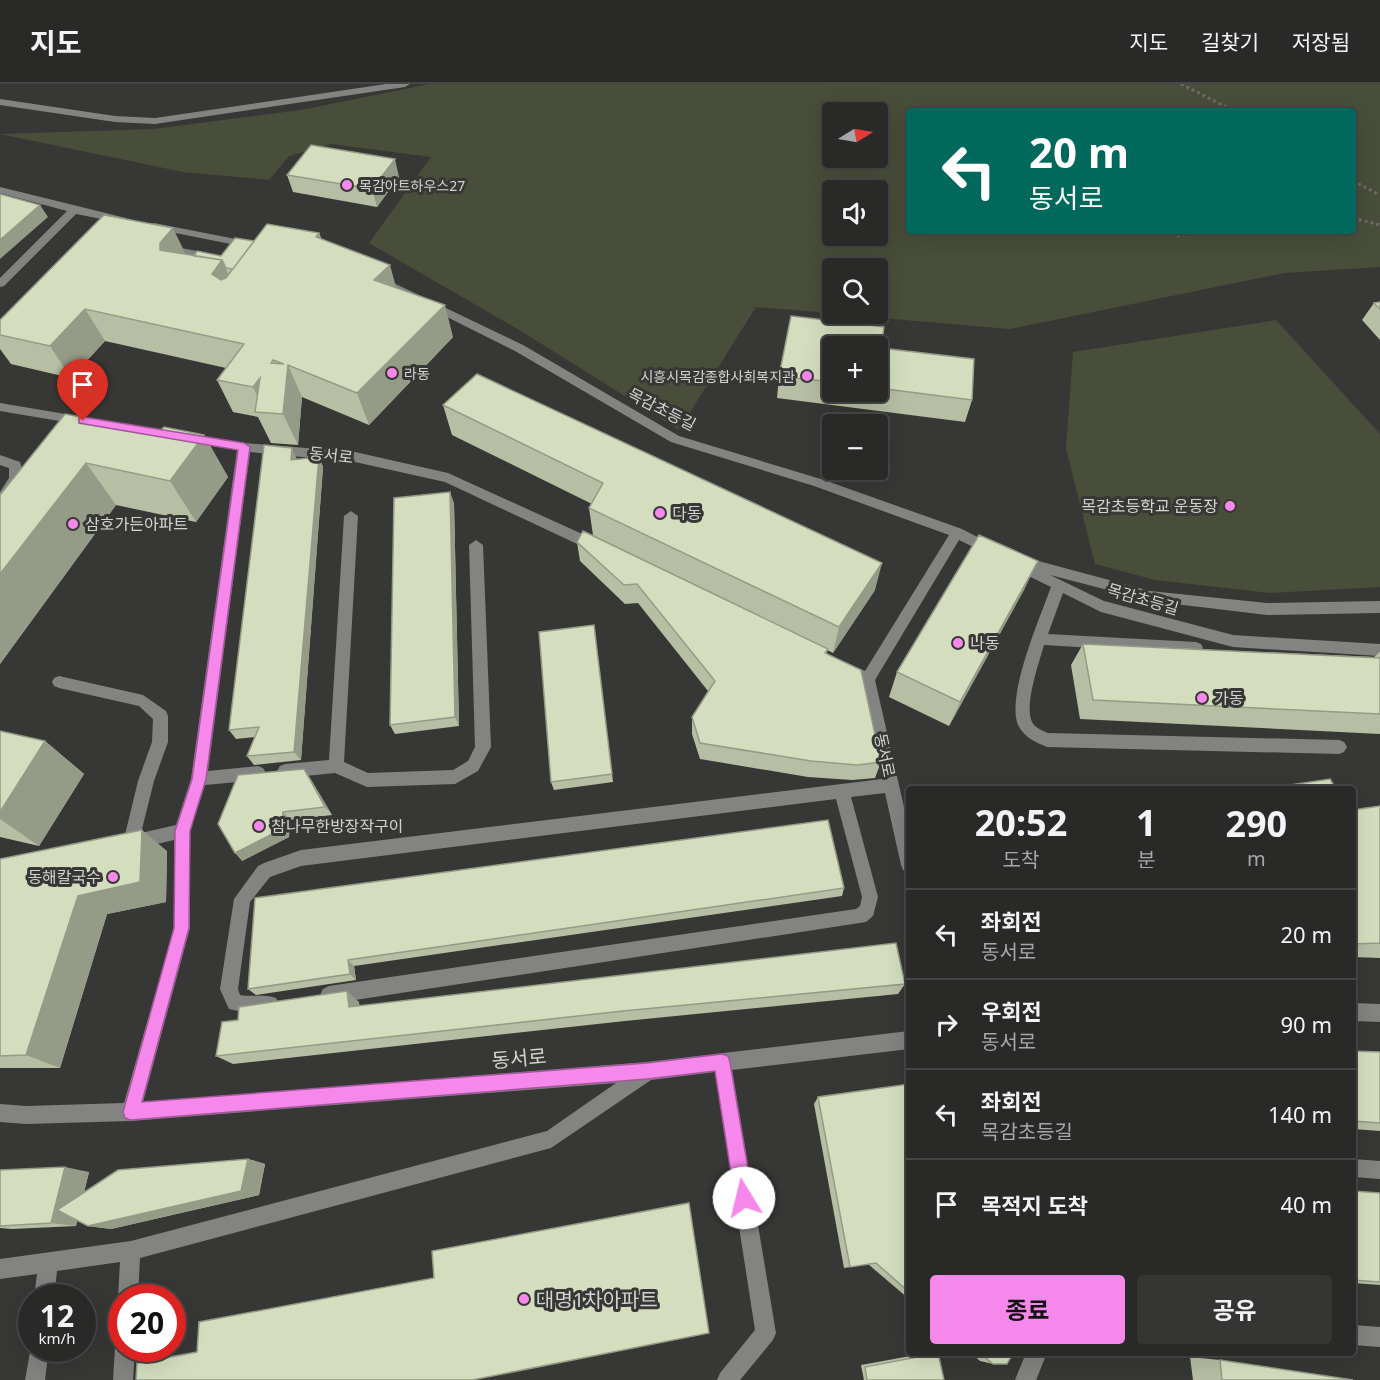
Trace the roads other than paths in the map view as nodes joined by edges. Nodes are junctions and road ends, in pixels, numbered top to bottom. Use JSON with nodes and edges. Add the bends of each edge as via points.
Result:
{"nodes":[{"id":1,"x":405,"y":84,"type":"edge"},
{"id":2,"x":0,"y":102,"type":"edge"},
{"id":3,"x":0,"y":190,"type":"edge"},
{"id":4,"x":74,"y":210,"type":"junction"},
{"id":5,"x":157,"y":247,"type":"edge"},
{"id":6,"x":266,"y":248,"type":"edge"},
{"id":7,"x":188,"y":271,"type":"edge"},
{"id":8,"x":367,"y":274,"type":"edge"},
{"id":9,"x":0,"y":284,"type":"edge"},
{"id":10,"x":0,"y":407,"type":"edge"},
{"id":11,"x":94,"y":423,"type":"edge"},
{"id":12,"x":175,"y":436,"type":"edge"},
{"id":13,"x":244,"y":447,"type":"junction"},
{"id":14,"x":0,"y":460,"type":"edge"},
{"id":15,"x":0,"y":502,"type":"edge"},
{"id":16,"x":351,"y":516,"type":"dead end"},
{"id":17,"x":957,"y":533,"type":"junction"},
{"id":18,"x":476,"y":545,"type":"dead end"},
{"id":19,"x":606,"y":551,"type":"edge"},
{"id":20,"x":1006,"y":558,"type":"junction"},
{"id":21,"x":1059,"y":585,"type":"junction"},
{"id":22,"x":1380,"y":607,"type":"edge"},
{"id":23,"x":1039,"y":639,"type":"junction"},
{"id":24,"x":1196,"y":648,"type":"edge"},
{"id":25,"x":1380,"y":650,"type":"edge"},
{"id":26,"x":837,"y":664,"type":"edge"},
{"id":27,"x":868,"y":679,"type":"junction"},
{"id":28,"x":60,"y":682,"type":"dead end"},
{"id":29,"x":1339,"y":747,"type":"edge"},
{"id":30,"x":336,"y":766,"type":"junction"},
{"id":31,"x":199,"y":779,"type":"junction"},
{"id":32,"x":891,"y":785,"type":"junction"},
{"id":33,"x":842,"y":791,"type":"junction"},
{"id":34,"x":182,"y":831,"type":"junction"},
{"id":35,"x":906,"y":852,"type":"edge"},
{"id":36,"x":315,"y":997,"type":"edge"},
{"id":37,"x":292,"y":1001,"type":"edge"},
{"id":38,"x":1356,"y":1012,"type":"edge"},
{"id":39,"x":1379,"y":1015,"type":"edge"},
{"id":40,"x":906,"y":1040,"type":"edge"},
{"id":41,"x":722,"y":1062,"type":"junction"},
{"id":42,"x":647,"y":1071,"type":"junction"},
{"id":43,"x":131,"y":1112,"type":"junction"},
{"id":44,"x":0,"y":1113,"type":"edge"},
{"id":45,"x":1356,"y":1168,"type":"edge"},
{"id":46,"x":1380,"y":1170,"type":"edge"},
{"id":47,"x":131,"y":1251,"type":"junction"},
{"id":48,"x":48,"y":1262,"type":"junction"},
{"id":49,"x":0,"y":1269,"type":"edge"},
{"id":50,"x":46,"y":1284,"type":"edge"},
{"id":51,"x":129,"y":1284,"type":"edge"},
{"id":52,"x":1356,"y":1335,"type":"edge"},
{"id":53,"x":1380,"y":1337,"type":"edge"},
{"id":54,"x":1036,"y":1356,"type":"edge"},
{"id":55,"x":37,"y":1362,"type":"edge"},
{"id":56,"x":124,"y":1362,"type":"edge"},
{"id":57,"x":35,"y":1380,"type":"edge"},
{"id":58,"x":123,"y":1380,"type":"edge"},
{"id":59,"x":727,"y":1380,"type":"edge"},
{"id":60,"x":1025,"y":1380,"type":"edge"}],
"edges":[{"from":1,"to":2,"type":"street","via":[[154,121],[95,118]]},
{"from":3,"to":4,"type":"street"},
{"from":4,"to":6,"type":"street"},
{"from":4,"to":9,"type":"street"},
{"from":5,"to":7,"type":"street","via":[[202,255]]},
{"from":8,"to":17,"type":"street","name":"목감초등길","via":[[519,348],[675,439],[819,483]]},
{"from":10,"to":11,"type":"street"},
{"from":12,"to":13,"type":"street"},
{"from":13,"to":19,"type":"street","name":"동서로","via":[[356,457],[448,478]]},
{"from":13,"to":31,"type":"street"},
{"from":14,"to":15,"type":"street","via":[[16,465],[15,479]]},
{"from":16,"to":30,"type":"street"},
{"from":17,"to":20,"type":"street","name":"목감초등길"},
{"from":17,"to":27,"type":"street"},
{"from":18,"to":30,"type":"street","via":[[483,747],[473,766],[454,777],[367,780]]},
{"from":20,"to":21,"type":"street","name":"목감초등길"},
{"from":20,"to":22,"type":"street","via":[[1150,596],[1267,609]]},
{"from":21,"to":23,"type":"street"},
{"from":21,"to":25,"type":"street","name":"목감초등길","via":[[1101,606],[1233,641]]},
{"from":23,"to":24,"type":"street"},
{"from":23,"to":29,"type":"street","via":[[1022,708],[1034,735],[1047,740]]},
{"from":26,"to":27,"type":"street"},
{"from":27,"to":32,"type":"street","name":"동서로"},
{"from":28,"to":34,"type":"street","via":[[143,700],[161,717],[160,742],[125,844]]},
{"from":30,"to":31,"type":"street"},
{"from":31,"to":34,"type":"street"},
{"from":32,"to":33,"type":"street"},
{"from":32,"to":35,"type":"street","name":"동서로"},
{"from":33,"to":36,"type":"street","via":[[870,897],[867,910],[860,916]]},
{"from":33,"to":37,"type":"street","via":[[310,857],[264,872],[242,899],[229,989],[236,1003],[257,1006]]},
{"from":34,"to":43,"type":"street","via":[[182,928]]},
{"from":38,"to":39,"type":"street"},
{"from":40,"to":41,"type":"street","name":"동서로"},
{"from":41,"to":42,"type":"street","name":"동서로"},
{"from":41,"to":59,"type":"street","via":[[766,1333]]},
{"from":42,"to":43,"type":"street","name":"동서로"},
{"from":42,"to":47,"type":"street","via":[[551,1139]]},
{"from":43,"to":44,"type":"street","name":"동서로"},
{"from":45,"to":46,"type":"street"},
{"from":47,"to":48,"type":"street"},
{"from":47,"to":51,"type":"street"},
{"from":48,"to":49,"type":"street"},
{"from":48,"to":50,"type":"street"},
{"from":52,"to":53,"type":"street"},
{"from":54,"to":60,"type":"street"},
{"from":55,"to":57,"type":"street"},
{"from":56,"to":58,"type":"street"}]}
